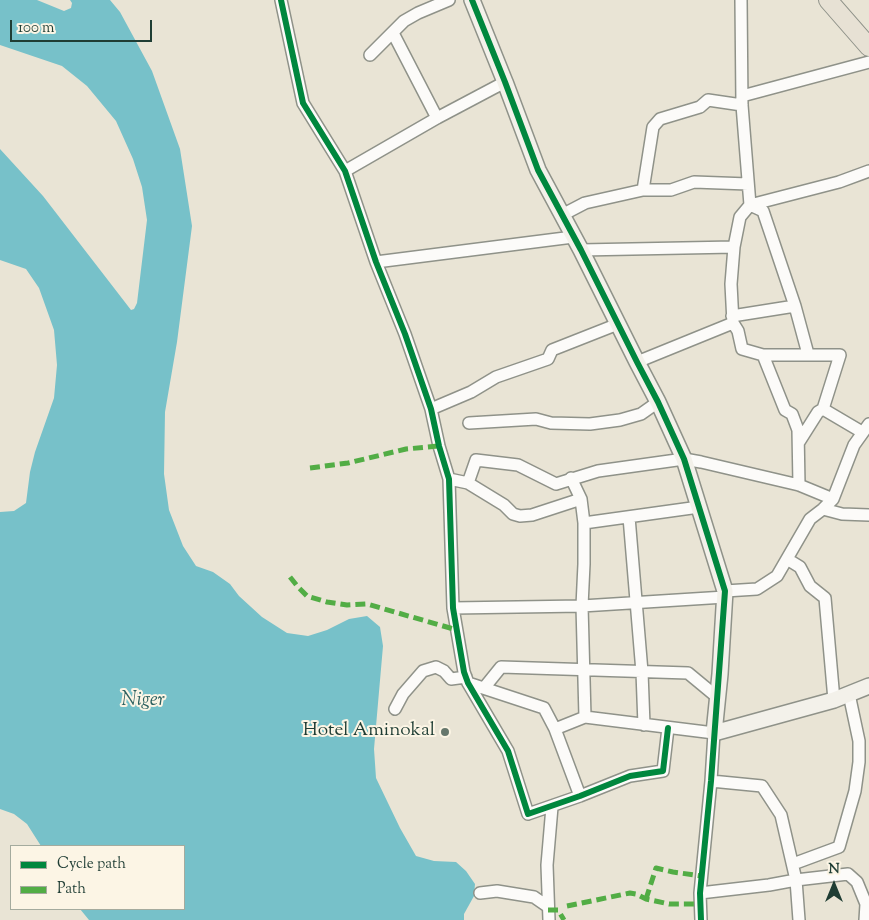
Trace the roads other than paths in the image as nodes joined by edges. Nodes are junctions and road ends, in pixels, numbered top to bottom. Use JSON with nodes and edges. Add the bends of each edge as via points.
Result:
{"nodes":[{"id":1,"x":281,"y":0,"type":"edge"},
{"id":2,"x":449,"y":0,"type":"edge"},
{"id":3,"x":472,"y":0,"type":"edge"},
{"id":4,"x":741,"y":0,"type":"edge"},
{"id":5,"x":828,"y":0,"type":"edge"},
{"id":6,"x":392,"y":33,"type":"junction"},
{"id":7,"x":869,"y":47,"type":"edge"},
{"id":8,"x":370,"y":55,"type":"dead end"},
{"id":9,"x":869,"y":62,"type":"edge"},
{"id":10,"x":505,"y":82,"type":"junction"},
{"id":11,"x":742,"y":100,"type":"junction"},
{"id":12,"x":437,"y":118,"type":"junction"},
{"id":13,"x":345,"y":171,"type":"junction"},
{"id":14,"x":869,"y":172,"type":"edge"},
{"id":15,"x":748,"y":184,"type":"junction"},
{"id":16,"x":643,"y":190,"type":"junction"},
{"id":17,"x":750,"y":204,"type":"junction"},
{"id":18,"x":562,"y":215,"type":"junction"},
{"id":19,"x":577,"y":243,"type":"junction"},
{"id":20,"x":734,"y":247,"type":"junction"},
{"id":21,"x":376,"y":262,"type":"junction"},
{"id":22,"x":795,"y":306,"type":"junction"},
{"id":23,"x":732,"y":319,"type":"junction"},
{"id":24,"x":618,"y":324,"type":"junction"},
{"id":25,"x":808,"y":354,"type":"junction"},
{"id":26,"x":763,"y":355,"type":"junction"},
{"id":27,"x":637,"y":362,"type":"junction"},
{"id":28,"x":658,"y":402,"type":"junction"},
{"id":29,"x":431,"y":409,"type":"junction"},
{"id":30,"x":823,"y":410,"type":"junction"},
{"id":31,"x":469,"y":423,"type":"dead end"},
{"id":32,"x":865,"y":428,"type":"edge"},
{"id":33,"x":799,"y":442,"type":"junction"},
{"id":34,"x":684,"y":460,"type":"junction"},
{"id":35,"x":571,"y":478,"type":"junction"},
{"id":36,"x":449,"y":479,"type":"junction"},
{"id":37,"x":468,"y":482,"type":"junction"},
{"id":38,"x":799,"y":485,"type":"junction"},
{"id":39,"x":581,"y":499,"type":"junction"},
{"id":40,"x":833,"y":499,"type":"junction"},
{"id":41,"x":699,"y":507,"type":"junction"},
{"id":42,"x":823,"y":509,"type":"junction"},
{"id":43,"x":869,"y":514,"type":"edge"},
{"id":44,"x":629,"y":517,"type":"junction"},
{"id":45,"x":584,"y":523,"type":"junction"},
{"id":46,"x":787,"y":559,"type":"junction"},
{"id":47,"x":725,"y":594,"type":"junction"},
{"id":48,"x":635,"y":602,"type":"junction"},
{"id":49,"x":582,"y":606,"type":"junction"},
{"id":50,"x":453,"y":608,"type":"junction"},
{"id":51,"x":584,"y":671,"type":"junction"},
{"id":52,"x":642,"y":672,"type":"junction"},
{"id":53,"x":467,"y":680,"type":"junction"},
{"id":54,"x":869,"y":686,"type":"edge"},
{"id":55,"x":484,"y":688,"type":"junction"},
{"id":56,"x":849,"y":694,"type":"junction"},
{"id":57,"x":718,"y":697,"type":"junction"},
{"id":58,"x":834,"y":700,"type":"junction"},
{"id":59,"x":395,"y":709,"type":"dead end"},
{"id":60,"x":584,"y":717,"type":"junction"},
{"id":61,"x":644,"y":725,"type":"junction"},
{"id":62,"x":668,"y":728,"type":"junction"},
{"id":63,"x":555,"y":729,"type":"junction"},
{"id":64,"x":714,"y":733,"type":"junction"},
{"id":65,"x":869,"y":754,"type":"edge"},
{"id":66,"x":859,"y":762,"type":"junction"},
{"id":67,"x":711,"y":782,"type":"junction"},
{"id":68,"x":580,"y":796,"type":"junction"},
{"id":69,"x":552,"y":807,"type":"junction"},
{"id":70,"x":793,"y":864,"type":"junction"},
{"id":71,"x":796,"y":880,"type":"junction"},
{"id":72,"x":700,"y":892,"type":"junction"},
{"id":73,"x":480,"y":893,"type":"dead end"},
{"id":74,"x":547,"y":906,"type":"junction"},
{"id":75,"x":549,"y":920,"type":"edge"},
{"id":76,"x":701,"y":920,"type":"edge"},
{"id":77,"x":799,"y":920,"type":"edge"},
{"id":78,"x":865,"y":920,"type":"edge"}],
"edges":[{"from":1,"to":13,"type":"street","via":[[303,104]]},
{"from":2,"to":6,"type":"street","via":[[404,21]]},
{"from":3,"to":10,"type":"street"},
{"from":4,"to":11,"type":"street"},
{"from":5,"to":7,"type":"main road"},
{"from":6,"to":8,"type":"street"},
{"from":6,"to":12,"type":"street"},
{"from":9,"to":11,"type":"street"},
{"from":10,"to":12,"type":"street"},
{"from":10,"to":18,"type":"street","via":[[538,170]]},
{"from":11,"to":15,"type":"street"},
{"from":11,"to":16,"type":"street","via":[[708,100],[700,107],[660,119],[652,128]]},
{"from":12,"to":13,"type":"street"},
{"from":13,"to":21,"type":"street"},
{"from":14,"to":17,"type":"street"},
{"from":15,"to":16,"type":"street","via":[[694,182],[671,190]]},
{"from":15,"to":17,"type":"street"},
{"from":16,"to":18,"type":"street","via":[[585,203]]},
{"from":17,"to":20,"type":"street","via":[[740,217]]},
{"from":17,"to":22,"type":"street","via":[[763,211]]},
{"from":18,"to":19,"type":"street"},
{"from":19,"to":20,"type":"street"},
{"from":19,"to":21,"type":"street"},
{"from":19,"to":24,"type":"street"},
{"from":20,"to":23,"type":"street"},
{"from":21,"to":29,"type":"street"},
{"from":22,"to":23,"type":"street"},
{"from":22,"to":25,"type":"street"},
{"from":23,"to":26,"type":"street","via":[[742,349]]},
{"from":23,"to":27,"type":"street"},
{"from":24,"to":27,"type":"street"},
{"from":24,"to":29,"type":"street","via":[[552,350],[548,359],[496,377]]},
{"from":25,"to":26,"type":"street"},
{"from":25,"to":30,"type":"street","via":[[840,355]]},
{"from":26,"to":33,"type":"street","via":[[785,410],[792,414]]},
{"from":27,"to":28,"type":"street"},
{"from":28,"to":31,"type":"street","via":[[641,414],[590,424],[551,423],[536,419]]},
{"from":28,"to":34,"type":"street"},
{"from":29,"to":36,"type":"street"},
{"from":30,"to":32,"type":"street"},
{"from":30,"to":33,"type":"street","via":[[818,412]]},
{"from":32,"to":40,"type":"street","via":[[854,445]]},
{"from":33,"to":38,"type":"street"},
{"from":34,"to":35,"type":"street","via":[[598,471]]},
{"from":34,"to":38,"type":"street"},
{"from":34,"to":41,"type":"street"},
{"from":35,"to":37,"type":"street","via":[[556,484],[518,465],[476,460]]},
{"from":35,"to":39,"type":"street"},
{"from":36,"to":37,"type":"street"},
{"from":36,"to":50,"type":"street"},
{"from":37,"to":39,"type":"street","via":[[520,516],[532,516]]},
{"from":38,"to":40,"type":"street"},
{"from":39,"to":45,"type":"street"},
{"from":40,"to":42,"type":"street"},
{"from":41,"to":44,"type":"street"},
{"from":41,"to":47,"type":"street"},
{"from":42,"to":43,"type":"street","via":[[842,514]]},
{"from":42,"to":46,"type":"street","via":[[810,519]]},
{"from":44,"to":45,"type":"street"},
{"from":44,"to":48,"type":"street"},
{"from":45,"to":49,"type":"street"},
{"from":46,"to":47,"type":"street","via":[[777,576],[757,589]]},
{"from":46,"to":58,"type":"street","via":[[800,567],[810,586],[825,598]]},
{"from":47,"to":48,"type":"street"},
{"from":47,"to":57,"type":"street"},
{"from":48,"to":49,"type":"street"},
{"from":48,"to":52,"type":"street"},
{"from":49,"to":50,"type":"street"},
{"from":49,"to":51,"type":"street"},
{"from":50,"to":53,"type":"street"},
{"from":51,"to":52,"type":"street"},
{"from":51,"to":55,"type":"street","via":[[501,668]]},
{"from":51,"to":60,"type":"street"},
{"from":52,"to":57,"type":"street","via":[[688,673]]},
{"from":52,"to":61,"type":"street"},
{"from":53,"to":55,"type":"street"},
{"from":53,"to":59,"type":"street","via":[[451,679],[436,667],[423,671]]},
{"from":53,"to":69,"type":"street","via":[[508,751],[528,814]]},
{"from":54,"to":56,"type":"street"},
{"from":55,"to":63,"type":"street","via":[[544,708]]},
{"from":56,"to":58,"type":"street"},
{"from":56,"to":66,"type":"street","via":[[859,742]]},
{"from":57,"to":64,"type":"street"},
{"from":58,"to":64,"type":"street"},
{"from":60,"to":61,"type":"street"},
{"from":60,"to":63,"type":"street"},
{"from":61,"to":62,"type":"street"},
{"from":62,"to":64,"type":"street"},
{"from":62,"to":68,"type":"street","via":[[662,771],[630,776]]},
{"from":63,"to":68,"type":"street"},
{"from":64,"to":67,"type":"street"},
{"from":65,"to":66,"type":"street"},
{"from":66,"to":70,"type":"street","via":[[855,791],[839,848]]},
{"from":67,"to":70,"type":"street","via":[[762,786],[781,816]]},
{"from":67,"to":72,"type":"street"},
{"from":68,"to":69,"type":"street"},
{"from":69,"to":74,"type":"street"},
{"from":70,"to":71,"type":"street"},
{"from":71,"to":72,"type":"street"},
{"from":71,"to":77,"type":"street"},
{"from":71,"to":78,"type":"street","via":[[848,874],[857,882],[866,904]]},
{"from":72,"to":76,"type":"street"},
{"from":73,"to":74,"type":"street","via":[[497,891],[534,897]]},
{"from":74,"to":75,"type":"street"}]}
